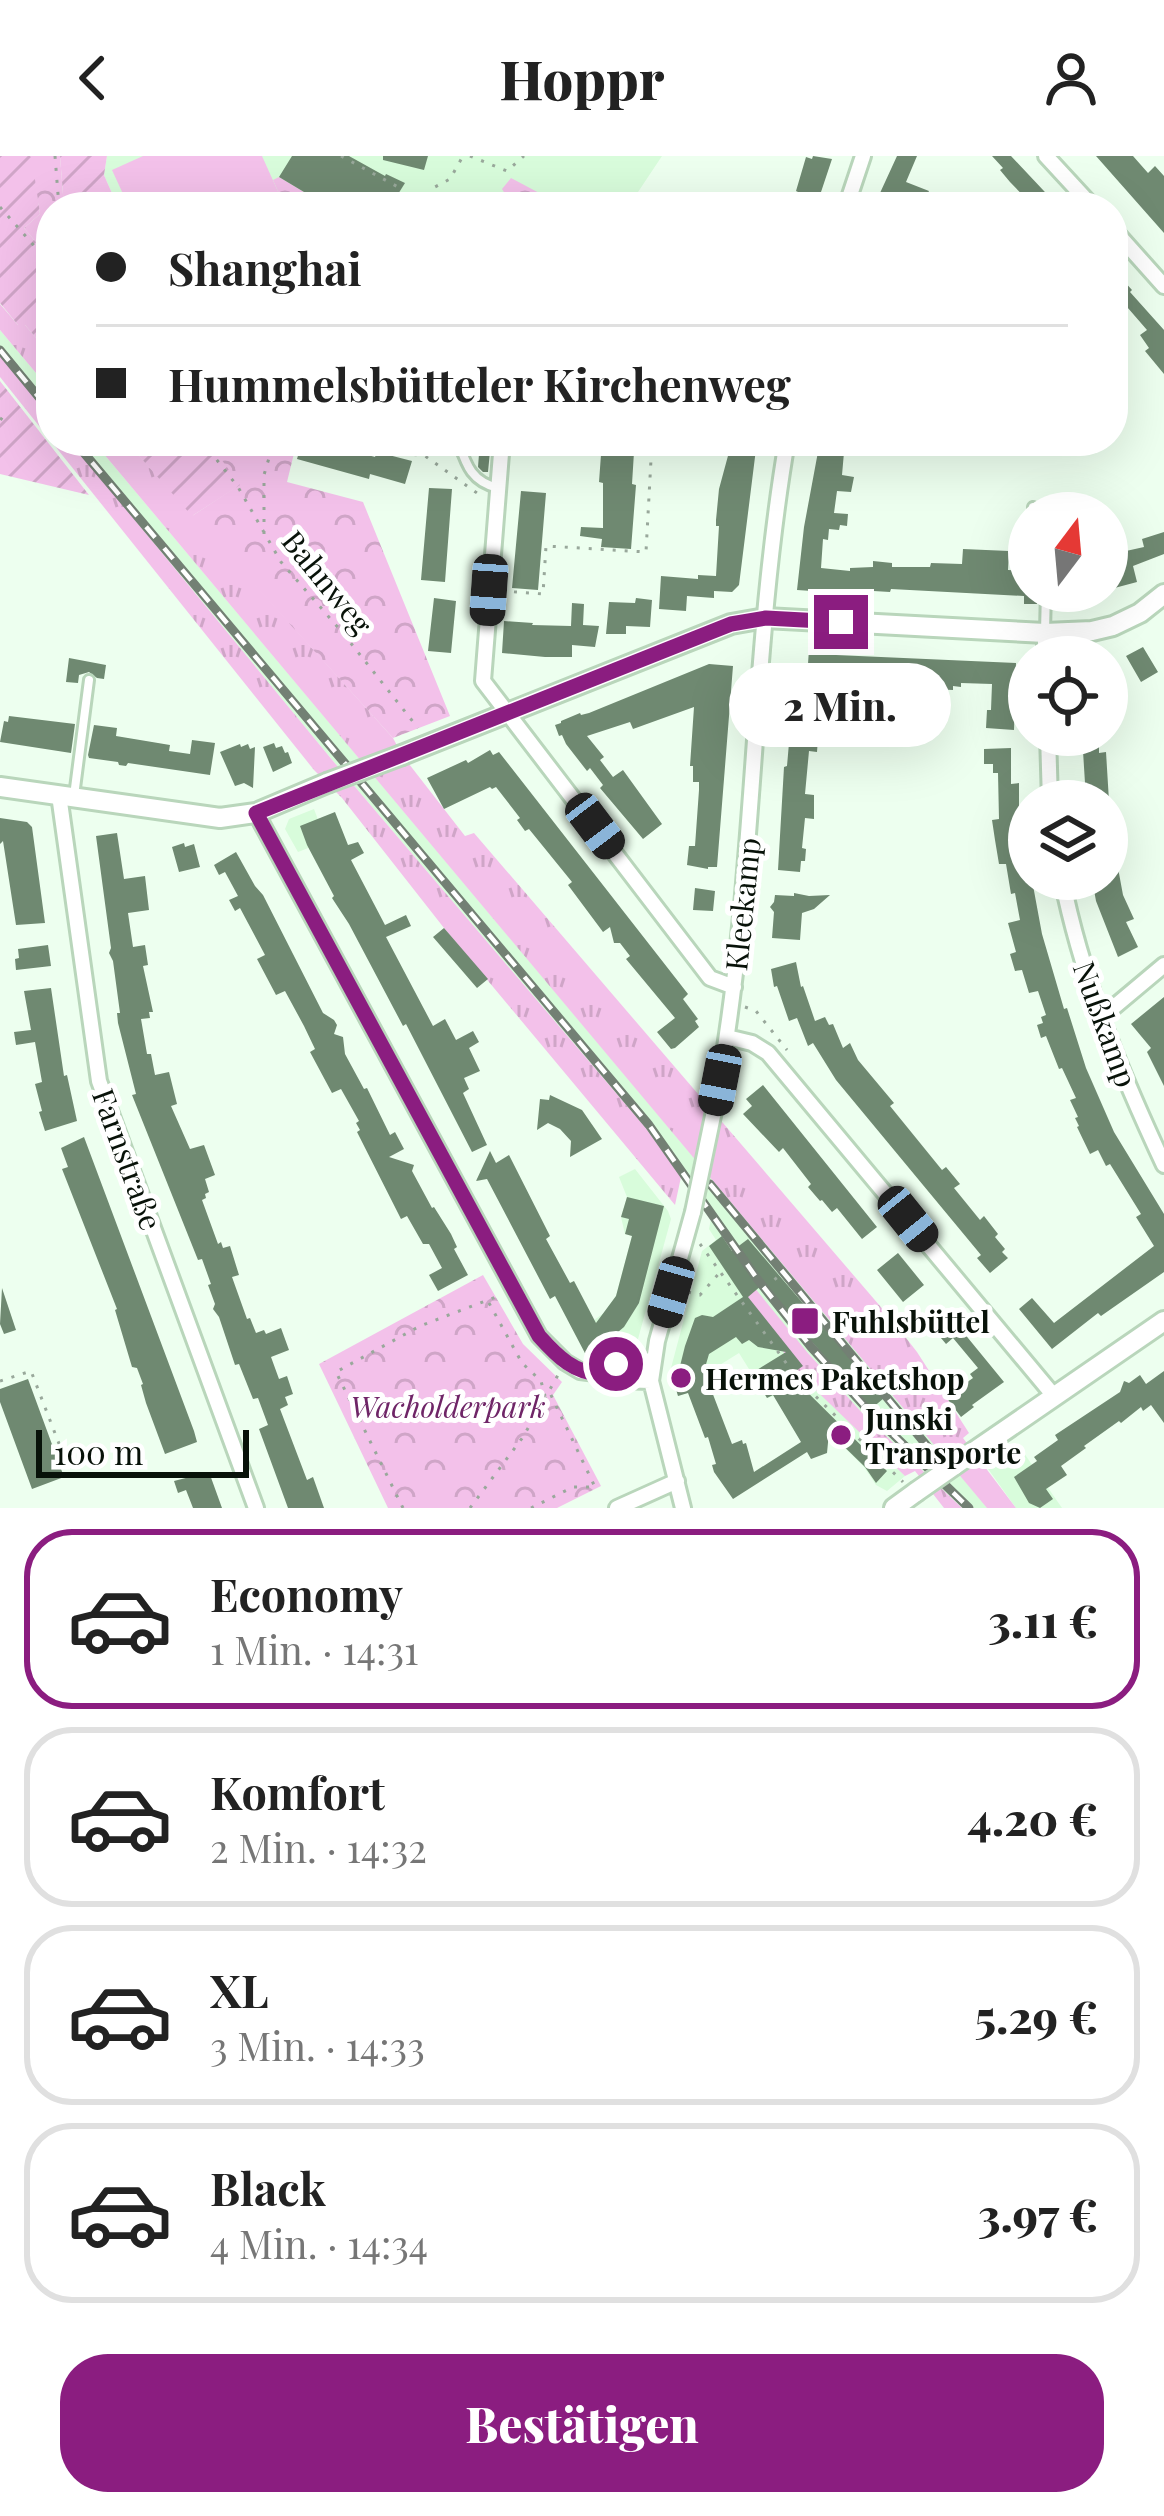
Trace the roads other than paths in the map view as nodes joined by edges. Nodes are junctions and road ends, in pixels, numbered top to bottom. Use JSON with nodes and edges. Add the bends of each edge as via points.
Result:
{"nodes":[{"id":1,"x":862,"y":156,"type":"edge"},
{"id":2,"x":1046,"y":156,"type":"edge"},
{"id":3,"x":851,"y":192,"type":"edge"},
{"id":4,"x":1079,"y":192,"type":"edge"},
{"id":5,"x":1128,"y":246,"type":"edge"},
{"id":6,"x":1164,"y":286,"type":"edge"},
{"id":7,"x":464,"y":456,"type":"edge"},
{"id":8,"x":500,"y":456,"type":"edge"},
{"id":9,"x":784,"y":456,"type":"edge"},
{"id":10,"x":497,"y":491,"type":"junction"},
{"id":11,"x":1164,"y":594,"type":"edge"},
{"id":12,"x":1046,"y":612,"type":"edge"},
{"id":13,"x":766,"y":618,"type":"junction"},
{"id":14,"x":1045,"y":633,"type":"junction"},
{"id":15,"x":1045,"y":636,"type":"edge"},
{"id":16,"x":89,"y":680,"type":"dead end"},
{"id":17,"x":508,"y":713,"type":"junction"},
{"id":18,"x":0,"y":787,"type":"edge"},
{"id":19,"x":66,"y":796,"type":"junction"},
{"id":20,"x":256,"y":813,"type":"junction"},
{"id":21,"x":1066,"y":900,"type":"edge"},
{"id":22,"x":1164,"y":965,"type":"edge"},
{"id":23,"x":733,"y":995,"type":"junction"},
{"id":24,"x":1102,"y":1018,"type":"junction"},
{"id":25,"x":727,"y":1037,"type":"junction"},
{"id":26,"x":1164,"y":1165,"type":"edge"},
{"id":27,"x":1164,"y":1321,"type":"edge"},
{"id":28,"x":653,"y":1360,"type":"junction"},
{"id":29,"x":604,"y":1374,"type":"junction"},
{"id":30,"x":651,"y":1381,"type":"junction"},
{"id":31,"x":1054,"y":1396,"type":"junction"},
{"id":32,"x":676,"y":1481,"type":"junction"},
{"id":33,"x":256,"y":1508,"type":"edge"},
{"id":34,"x":617,"y":1508,"type":"edge"},
{"id":35,"x":683,"y":1508,"type":"edge"},
{"id":36,"x":894,"y":1508,"type":"edge"}],
"edges":[{"from":1,"to":3,"type":"street"},
{"from":2,"to":4,"type":"street"},
{"from":5,"to":6,"type":"street"},
{"from":7,"to":10,"type":"lane","via":[[470,473]]},
{"from":8,"to":10,"type":"street"},
{"from":9,"to":13,"type":"street","name":"Kleekamp"},
{"from":10,"to":17,"type":"street","via":[[483,681]]},
{"from":11,"to":14,"type":"street","via":[[1113,626]]},
{"from":12,"to":14,"type":"lane"},
{"from":13,"to":14,"type":"street"},
{"from":13,"to":17,"type":"street","via":[[731,624]]},
{"from":13,"to":23,"type":"street","name":"Kleekamp"},
{"from":14,"to":15,"type":"street"},
{"from":16,"to":19,"type":"lane"},
{"from":17,"to":20,"type":"street","bridge":true},
{"from":17,"to":23,"type":"street","via":[[710,978]]},
{"from":18,"to":19,"type":"street"},
{"from":19,"to":20,"type":"street","via":[[220,818]]},
{"from":19,"to":33,"type":"street","name":"Farnstraße","via":[[99,1082]]},
{"from":20,"to":29,"type":"street","via":[[539,1336],[565,1362]]},
{"from":21,"to":24,"type":"street","name":"Nußkamp"},
{"from":22,"to":24,"type":"street"},
{"from":23,"to":25,"type":"street","name":"Kleekamp"},
{"from":24,"to":26,"type":"street","name":"Nußkamp"},
{"from":25,"to":28,"type":"street","name":"Kleekamp","bridge":true},
{"from":25,"to":31,"type":"street","via":[[761,1047],[782,1068]]},
{"from":27,"to":31,"type":"street"},
{"from":28,"to":29,"type":"street","via":[[616,1364]]},
{"from":28,"to":30,"type":"street","name":"Kleekamp"},
{"from":29,"to":30,"type":"street"},
{"from":30,"to":32,"type":"street","name":"Kleekamp"},
{"from":31,"to":36,"type":"street","bridge":true},
{"from":32,"to":34,"type":"street"},
{"from":32,"to":35,"type":"street","name":"Kleekamp"}]}
